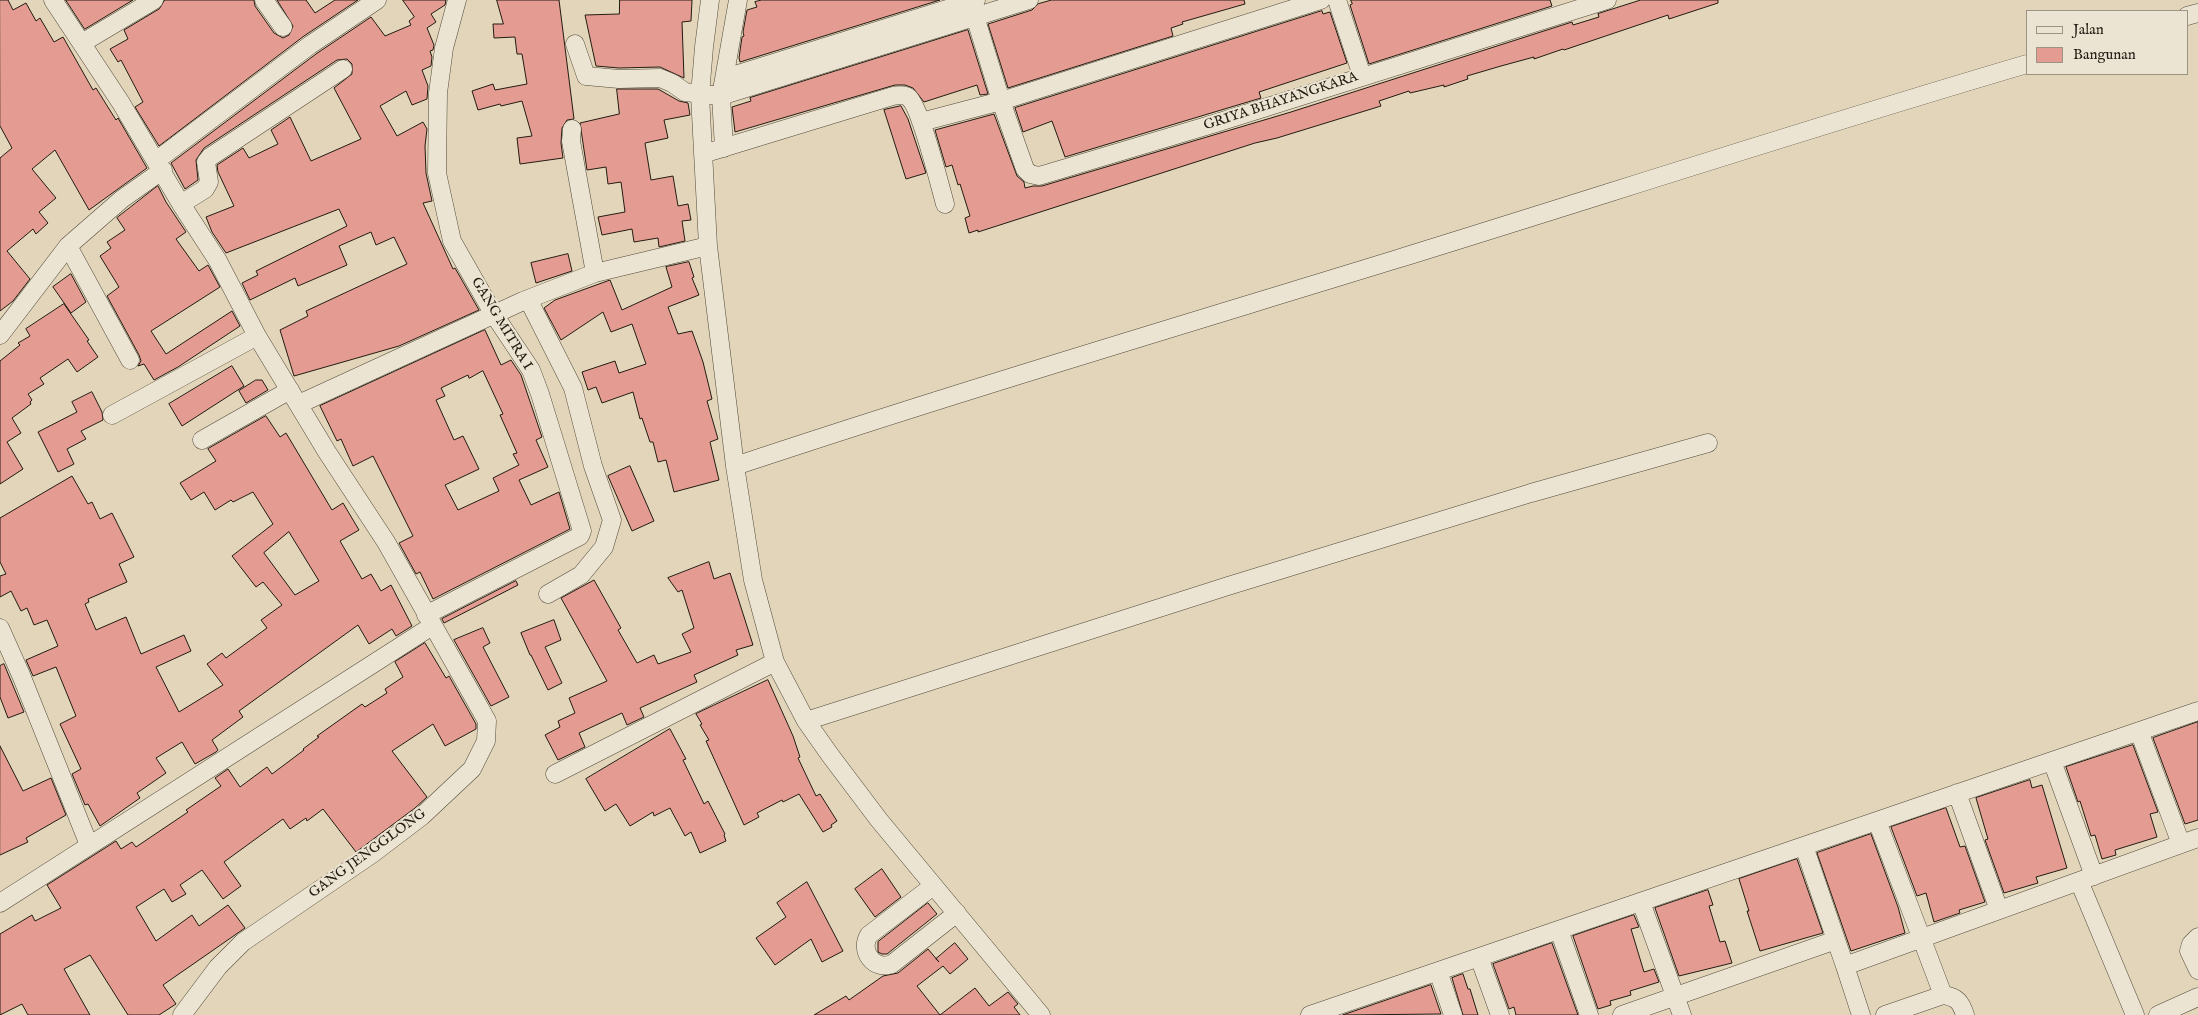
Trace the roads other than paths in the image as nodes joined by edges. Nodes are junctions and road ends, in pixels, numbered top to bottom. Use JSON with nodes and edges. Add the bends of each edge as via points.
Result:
{"nodes":[{"id":1,"x":53,"y":0,"type":"edge"},
{"id":2,"x":154,"y":0,"type":"edge"},
{"id":3,"x":264,"y":0,"type":"edge"},
{"id":4,"x":377,"y":0,"type":"edge"},
{"id":5,"x":457,"y":0,"type":"edge"},
{"id":6,"x":710,"y":0,"type":"edge"},
{"id":7,"x":738,"y":0,"type":"edge"},
{"id":8,"x":1028,"y":0,"type":"edge"},
{"id":9,"x":1321,"y":0,"type":"edge"},
{"id":10,"x":1337,"y":0,"type":"edge"},
{"id":11,"x":1607,"y":0,"type":"edge"},
{"id":12,"x":973,"y":5,"type":"edge"},
{"id":13,"x":283,"y":27,"type":"dead end"},
{"id":14,"x":82,"y":43,"type":"junction"},
{"id":15,"x":575,"y":44,"type":"dead end"},
{"id":16,"x":2026,"y":64,"type":"edge"},
{"id":17,"x":343,"y":69,"type":"dead end"},
{"id":18,"x":1362,"y":76,"type":"junction"},
{"id":19,"x":725,"y":78,"type":"junction"},
{"id":20,"x":700,"y":95,"type":"junction"},
{"id":21,"x":721,"y":96,"type":"junction"},
{"id":22,"x":1001,"y":101,"type":"junction"},
{"id":23,"x":921,"y":122,"type":"junction"},
{"id":24,"x":572,"y":129,"type":"dead end"},
{"id":25,"x":724,"y":148,"type":"junction"},
{"id":26,"x":703,"y":154,"type":"junction"},
{"id":27,"x":160,"y":165,"type":"junction"},
{"id":28,"x":181,"y":204,"type":"junction"},
{"id":29,"x":945,"y":204,"type":"dead end"},
{"id":30,"x":68,"y":246,"type":"junction"},
{"id":31,"x":708,"y":246,"type":"junction"},
{"id":32,"x":595,"y":273,"type":"junction"},
{"id":33,"x":525,"y":300,"type":"junction"},
{"id":34,"x":495,"y":313,"type":"junction"},
{"id":35,"x":0,"y":335,"type":"edge"},
{"id":36,"x":257,"y":336,"type":"junction"},
{"id":37,"x":130,"y":360,"type":"dead end"},
{"id":38,"x":294,"y":397,"type":"junction"},
{"id":39,"x":112,"y":415,"type":"dead end"},
{"id":40,"x":202,"y":440,"type":"dead end"},
{"id":41,"x":1708,"y":443,"type":"dead end"},
{"id":42,"x":735,"y":466,"type":"junction"},
{"id":43,"x":548,"y":594,"type":"dead end"},
{"id":44,"x":429,"y":621,"type":"junction"},
{"id":45,"x":0,"y":628,"type":"edge"},
{"id":46,"x":775,"y":662,"type":"junction"},
{"id":47,"x":2198,"y":711,"type":"edge"},
{"id":48,"x":806,"y":721,"type":"junction"},
{"id":49,"x":2139,"y":731,"type":"junction"},
{"id":50,"x":2052,"y":761,"type":"junction"},
{"id":51,"x":555,"y":774,"type":"dead end"},
{"id":52,"x":1957,"y":793,"type":"junction"},
{"id":53,"x":1877,"y":821,"type":"junction"},
{"id":54,"x":2198,"y":838,"type":"edge"},
{"id":55,"x":2181,"y":844,"type":"junction"},
{"id":56,"x":89,"y":845,"type":"junction"},
{"id":57,"x":1804,"y":846,"type":"junction"},
{"id":58,"x":2087,"y":879,"type":"junction"},
{"id":59,"x":933,"y":886,"type":"junction"},
{"id":60,"x":1641,"y":902,"type":"junction"},
{"id":61,"x":0,"y":903,"type":"edge"},
{"id":62,"x":1999,"y":910,"type":"junction"},
{"id":63,"x":957,"y":913,"type":"junction"},
{"id":64,"x":1559,"y":930,"type":"junction"},
{"id":65,"x":2198,"y":937,"type":"edge"},
{"id":66,"x":1922,"y":939,"type":"junction"},
{"id":67,"x":1836,"y":940,"type":"junction"},
{"id":68,"x":1479,"y":957,"type":"junction"},
{"id":69,"x":1845,"y":966,"type":"junction"},
{"id":70,"x":2198,"y":970,"type":"edge"},
{"id":71,"x":1438,"y":971,"type":"junction"},
{"id":72,"x":1943,"y":995,"type":"junction"},
{"id":73,"x":1675,"y":996,"type":"junction"},
{"id":74,"x":2198,"y":996,"type":"edge"},
{"id":75,"x":182,"y":1015,"type":"edge"},
{"id":76,"x":1042,"y":1015,"type":"edge"},
{"id":77,"x":1310,"y":1015,"type":"edge"},
{"id":78,"x":1454,"y":1015,"type":"edge"},
{"id":79,"x":1500,"y":1015,"type":"edge"},
{"id":80,"x":1589,"y":1015,"type":"edge"},
{"id":81,"x":1622,"y":1015,"type":"edge"},
{"id":82,"x":1682,"y":1015,"type":"edge"},
{"id":83,"x":1861,"y":1015,"type":"edge"},
{"id":84,"x":1885,"y":1015,"type":"edge"},
{"id":85,"x":1965,"y":1015,"type":"edge"},
{"id":86,"x":2135,"y":1015,"type":"edge"},
{"id":87,"x":2158,"y":1015,"type":"edge"}],
"edges":[{"from":1,"to":14,"type":"street","name":"GANG JENGGLONG"},
{"from":2,"to":14,"type":"street"},
{"from":3,"to":13,"type":"street"},
{"from":4,"to":27,"type":"street","via":[[310,46]]},
{"from":5,"to":34,"type":"street","name":"GANG MITRA I","via":[[444,48],[438,93],[437,173],[452,241]]},
{"from":6,"to":20,"type":"street"},
{"from":7,"to":19,"type":"street"},
{"from":8,"to":12,"type":"street"},
{"from":9,"to":22,"type":"street"},
{"from":10,"to":18,"type":"street"},
{"from":11,"to":18,"type":"street","name":"GRIYA BHAYANGKARA"},
{"from":12,"to":19,"type":"street"},
{"from":12,"to":21,"type":"street"},
{"from":12,"to":22,"type":"street","name":"GRIYA BHAYANGKARA"},
{"from":14,"to":27,"type":"street","name":"GANG JENGGLONG"},
{"from":15,"to":20,"type":"street","via":[[586,76],[619,80],[660,78],[686,92]]},
{"from":16,"to":42,"type":"street","via":[[1061,361]]},
{"from":17,"to":28,"type":"street","via":[[210,157],[206,162],[209,182],[205,189]]},
{"from":18,"to":22,"type":"street","name":"GRIYA BHAYANGKARA","via":[[1039,176],[1025,169]]},
{"from":19,"to":21,"type":"street"},
{"from":20,"to":21,"type":"street"},
{"from":20,"to":26,"type":"street"},
{"from":21,"to":25,"type":"street"},
{"from":22,"to":23,"type":"street"},
{"from":23,"to":25,"type":"street","via":[[910,99],[898,95]]},
{"from":23,"to":29,"type":"street"},
{"from":24,"to":32,"type":"street","via":[[571,141]]},
{"from":25,"to":26,"type":"street"},
{"from":26,"to":31,"type":"street"},
{"from":27,"to":28,"type":"street","name":"GANG JENGGLONG"},
{"from":27,"to":30,"type":"street"},
{"from":28,"to":36,"type":"street","name":"GANG JENGGLONG","via":[[218,261]]},
{"from":30,"to":35,"type":"street"},
{"from":30,"to":37,"type":"street"},
{"from":31,"to":32,"type":"street"},
{"from":31,"to":42,"type":"street"},
{"from":32,"to":33,"type":"street"},
{"from":33,"to":34,"type":"street"},
{"from":33,"to":43,"type":"street","via":[[572,388],[592,466],[612,520],[604,547],[581,575]]},
{"from":34,"to":38,"type":"street"},
{"from":34,"to":44,"type":"street","name":"GANG MITRA I","via":[[522,354],[540,394],[582,534]]},
{"from":36,"to":38,"type":"street","name":"GANG JENGGLONG"},
{"from":36,"to":39,"type":"street"},
{"from":38,"to":40,"type":"street"},
{"from":38,"to":44,"type":"street","name":"GANG JENGGLONG","via":[[386,542]]},
{"from":41,"to":48,"type":"street","via":[[1531,493],[1219,589]]},
{"from":42,"to":46,"type":"street","via":[[753,580]]},
{"from":44,"to":56,"type":"street"},
{"from":44,"to":75,"type":"street","name":"GANG JENGGLONG","via":[[486,721],[486,741],[472,769],[422,816],[372,854],[242,942],[218,967]]},
{"from":45,"to":56,"type":"street"},
{"from":46,"to":48,"type":"street"},
{"from":46,"to":51,"type":"street"},
{"from":47,"to":49,"type":"street"},
{"from":48,"to":59,"type":"street"},
{"from":49,"to":50,"type":"street"},
{"from":49,"to":55,"type":"street"},
{"from":50,"to":52,"type":"street"},
{"from":50,"to":58,"type":"street"},
{"from":52,"to":53,"type":"street"},
{"from":52,"to":62,"type":"street"},
{"from":53,"to":57,"type":"street"},
{"from":53,"to":66,"type":"street"},
{"from":54,"to":55,"type":"street"},
{"from":55,"to":58,"type":"street"},
{"from":56,"to":61,"type":"street"},
{"from":57,"to":60,"type":"street"},
{"from":57,"to":67,"type":"street"},
{"from":58,"to":62,"type":"street"},
{"from":58,"to":86,"type":"street"},
{"from":59,"to":63,"type":"street"},
{"from":59,"to":63,"type":"street","via":[[869,935],[864,948],[873,962],[879,966],[892,964]]},
{"from":60,"to":64,"type":"street"},
{"from":60,"to":73,"type":"street"},
{"from":62,"to":66,"type":"street"},
{"from":63,"to":76,"type":"street"},
{"from":64,"to":68,"type":"street"},
{"from":64,"to":80,"type":"street"},
{"from":65,"to":70,"type":"street","via":[[2189,951]]},
{"from":66,"to":69,"type":"street"},
{"from":66,"to":72,"type":"street"},
{"from":67,"to":69,"type":"street"},
{"from":67,"to":73,"type":"street"},
{"from":68,"to":71,"type":"street"},
{"from":68,"to":79,"type":"street"},
{"from":69,"to":83,"type":"street"},
{"from":71,"to":77,"type":"street"},
{"from":71,"to":78,"type":"street"},
{"from":72,"to":84,"type":"street"},
{"from":72,"to":85,"type":"street","via":[[1954,996],[1962,1003]]},
{"from":73,"to":81,"type":"street"},
{"from":73,"to":82,"type":"street"},
{"from":74,"to":87,"type":"street"}]}
